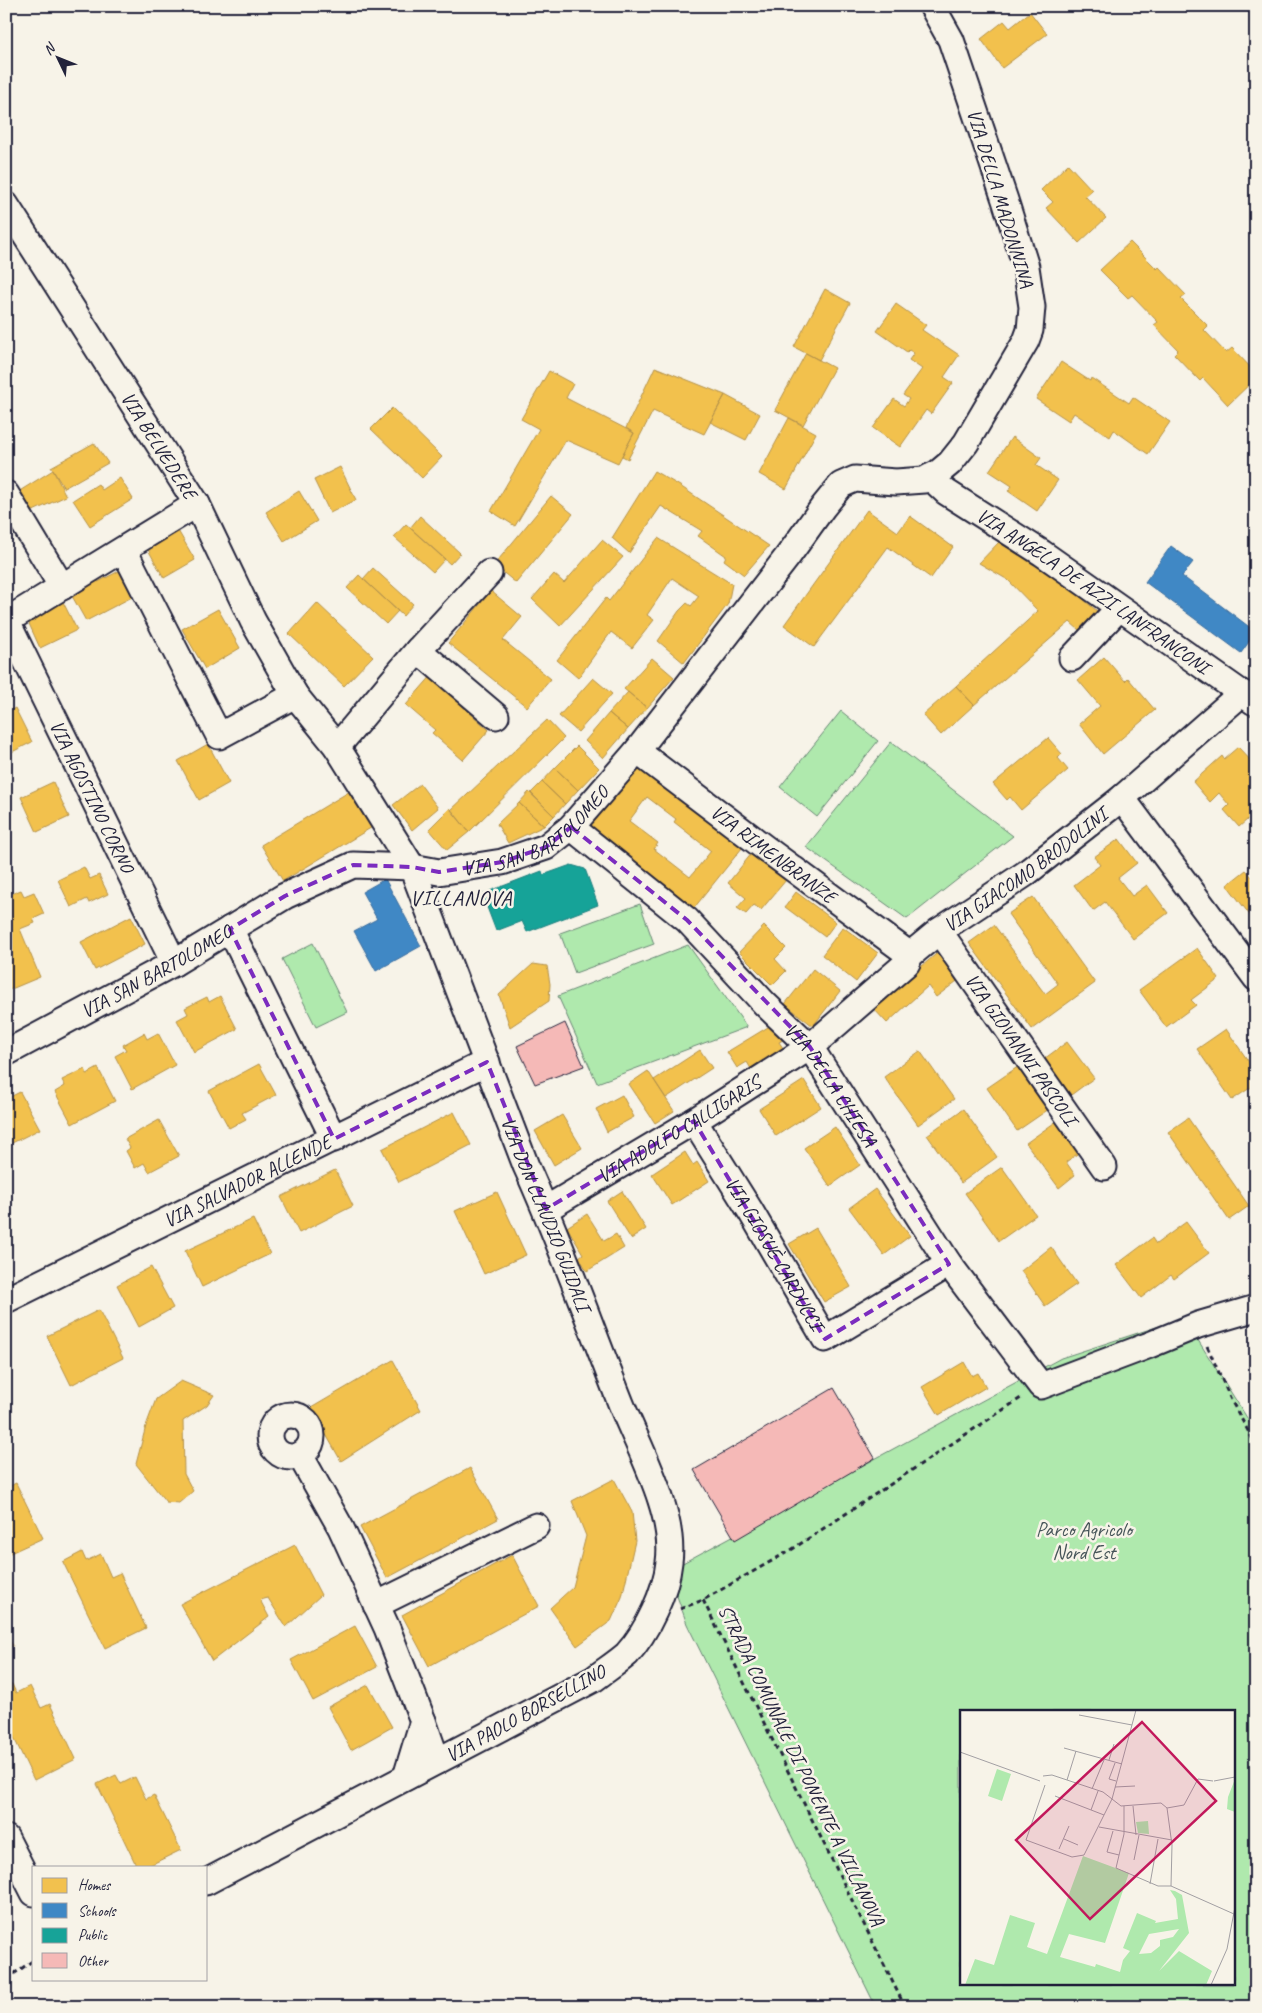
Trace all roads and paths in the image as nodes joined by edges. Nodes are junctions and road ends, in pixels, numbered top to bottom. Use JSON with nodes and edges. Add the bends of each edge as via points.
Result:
{"nodes":[{"id":1,"x":932,"y":6,"type":"edge"},
{"id":2,"x":952,"y":6,"type":"edge"},
{"id":3,"x":951,"y":40,"type":"junction"},
{"id":4,"x":6,"y":205,"type":"edge"},
{"id":5,"x":930,"y":478,"type":"junction"},
{"id":6,"x":6,"y":494,"type":"edge"},
{"id":7,"x":197,"y":504,"type":"junction"},
{"id":8,"x":128,"y":558,"type":"dead end"},
{"id":9,"x":489,"y":574,"type":"dead end"},
{"id":10,"x":62,"y":587,"type":"junction"},
{"id":11,"x":1120,"y":608,"type":"junction"},
{"id":12,"x":8,"y":625,"type":"edge"},
{"id":13,"x":418,"y":650,"type":"junction"},
{"id":14,"x":1072,"y":658,"type":"dead end"},
{"id":15,"x":295,"y":695,"type":"junction"},
{"id":16,"x":1249,"y":698,"type":"edge"},
{"id":17,"x":496,"y":716,"type":"dead end"},
{"id":18,"x":337,"y":746,"type":"junction"},
{"id":19,"x":638,"y":751,"type":"junction"},
{"id":20,"x":1122,"y":798,"type":"junction"},
{"id":21,"x":570,"y":827,"type":"junction"},
{"id":22,"x":412,"y":867,"type":"junction"},
{"id":23,"x":230,"y":929,"type":"junction"},
{"id":24,"x":939,"y":931,"type":"junction"},
{"id":25,"x":910,"y":955,"type":"junction"},
{"id":26,"x":174,"y":964,"type":"junction"},
{"id":27,"x":1256,"y":978,"type":"edge"},
{"id":28,"x":810,"y":1047,"type":"junction"},
{"id":29,"x":6,"y":1053,"type":"edge"},
{"id":30,"x":487,"y":1062,"type":"junction"},
{"id":31,"x":694,"y":1121,"type":"junction"},
{"id":32,"x":334,"y":1139,"type":"junction"},
{"id":33,"x":1104,"y":1168,"type":"dead end"},
{"id":34,"x":546,"y":1209,"type":"junction"},
{"id":35,"x":949,"y":1264,"type":"junction"},
{"id":36,"x":6,"y":1300,"type":"edge"},
{"id":37,"x":1256,"y":1308,"type":"edge"},
{"id":38,"x":1198,"y":1325,"type":"junction"},
{"id":39,"x":1041,"y":1386,"type":"junction"},
{"id":40,"x":1256,"y":1446,"type":"edge"},
{"id":41,"x":300,"y":1454,"type":"dead end"},
{"id":42,"x":536,"y":1526,"type":"dead end"},
{"id":43,"x":670,"y":1563,"type":"joint"},
{"id":44,"x":376,"y":1605,"type":"junction"},
{"id":45,"x":422,"y":1721,"type":"junction"},
{"id":46,"x":437,"y":1761,"type":"junction"},
{"id":47,"x":406,"y":1778,"type":"junction"},
{"id":48,"x":6,"y":1838,"type":"edge"},
{"id":49,"x":208,"y":1881,"type":"edge"},
{"id":50,"x":32,"y":1889,"type":"edge"},
{"id":51,"x":32,"y":1961,"type":"edge"},
{"id":52,"x":6,"y":1979,"type":"edge"},
{"id":53,"x":905,"y":2007,"type":"edge"}],
"edges":[{"from":1,"to":3,"type":"street","name":"VIA DELLA MADONNINA"},
{"from":2,"to":3,"type":"street","name":"VIA DELLA MADONNINA"},
{"from":3,"to":5,"type":"street","name":"VIA DELLA MADONNINA","via":[[1026,267],[1032,319],[1020,352],[966,443],[950,463]]},
{"from":4,"to":7,"type":"street","name":"VIA BELVEDERE"},
{"from":5,"to":11,"type":"street","name":"VIA ANGELA DE AZZI LANFRANCONI","via":[[946,492],[1011,532]]},
{"from":5,"to":19,"type":"street","name":"VIA SAN BARTOLOMEO","via":[[909,482],[855,479],[841,485]]},
{"from":6,"to":10,"type":"street"},
{"from":7,"to":10,"type":"street"},
{"from":7,"to":15,"type":"street","name":"VIA BELVEDERE","via":[[253,621]]},
{"from":8,"to":15,"type":"street","via":[[219,736]]},
{"from":9,"to":13,"type":"street"},
{"from":10,"to":12,"type":"street"},
{"from":11,"to":14,"type":"street"},
{"from":11,"to":16,"type":"street","name":"VIA ANGELA DE AZZI LANFRANCONI"},
{"from":12,"to":26,"type":"street","name":"VIA AGOSTINO CORNO"},
{"from":13,"to":17,"type":"street"},
{"from":13,"to":18,"type":"street"},
{"from":15,"to":18,"type":"street","name":"VIA BELVEDERE"},
{"from":16,"to":20,"type":"street","name":"VIA GIACOMO BRODOLINI"},
{"from":18,"to":22,"type":"street","name":"VIA BELVEDERE"},
{"from":19,"to":21,"type":"street","name":"VIA SAN BARTOLOMEO"},
{"from":19,"to":25,"type":"street","name":"VIA RIMENBRANZE"},
{"from":20,"to":24,"type":"street","name":"VIA GIACOMO BRODOLINI","via":[[1025,874]]},
{"from":20,"to":27,"type":"street"},
{"from":21,"to":22,"type":"street","name":"VIA SAN BARTOLOMEO","via":[[546,847],[502,862],[438,872]]},
{"from":21,"to":28,"type":"street","name":"VIA DELLA CHIESA","via":[[687,920]]},
{"from":22,"to":23,"type":"street","name":"VIA SAN BARTOLOMEO","via":[[353,865],[285,896]]},
{"from":22,"to":30,"type":"street","name":"VIA DON CLAUDIO GUIDALI"},
{"from":23,"to":26,"type":"street","name":"VIA SAN BARTOLOMEO"},
{"from":23,"to":32,"type":"street"},
{"from":24,"to":25,"type":"street","name":"VIA GIACOMO BRODOLINI"},
{"from":24,"to":33,"type":"street","name":"VIA GIOVANNI PASCOLI"},
{"from":25,"to":28,"type":"street","name":"VIA GIACOMO BRODOLINI","via":[[907,963]]},
{"from":26,"to":29,"type":"street","name":"VIA SAN BARTOLOMEO"},
{"from":28,"to":31,"type":"street","name":"VIA ADOLFO CALLIGARIS"},
{"from":28,"to":35,"type":"street","name":"VIA DELLA CHIESA"},
{"from":30,"to":32,"type":"street","name":"VIA SALVADOR ALLENDE"},
{"from":30,"to":34,"type":"street","name":"VIA DON CLAUDIO GUIDALI","via":[[526,1166]]},
{"from":31,"to":34,"type":"street","name":"VIA ADOLFO CALLIGARIS"},
{"from":31,"to":35,"type":"street","name":"VIA GIOSUÈ CARDUCCI","via":[[825,1339]]},
{"from":32,"to":36,"type":"street","name":"VIA SALVADOR ALLENDE"},
{"from":34,"to":43,"type":"street","name":"VIA DON CLAUDIO GUIDALI","via":[[665,1510],[670,1534]]},
{"from":35,"to":39,"type":"street","name":"VIA DELLA CHIESA"},
{"from":37,"to":38,"type":"street"},
{"from":38,"to":39,"type":"street"},
{"from":38,"to":40,"type":"path","via":[[1232,1402]]},
{"from":39,"to":53,"type":"path","name":"STRADA COMUNALE DI PONENTE A VILLANOVA","via":[[790,1550],[703,1600]]},
{"from":41,"to":44,"type":"street","name":"VIA PAOLO BORSELLINO","via":[[341,1528]]},
{"from":42,"to":44,"type":"street"},
{"from":43,"to":46,"type":"street","name":"VIA PAOLO BORSELLINO","via":[[650,1621],[626,1654],[594,1679]]},
{"from":44,"to":45,"type":"street","name":"VIA PAOLO BORSELLINO"},
{"from":45,"to":46,"type":"street","name":"VIA PAOLO BORSELLINO"},
{"from":45,"to":47,"type":"street","name":"VIA PAOLO BORSELLINO"},
{"from":46,"to":47,"type":"street","name":"VIA PAOLO BORSELLINO"},
{"from":47,"to":49,"type":"street","name":"VIA PAOLO BORSELLINO"},
{"from":48,"to":50,"type":"street"},
{"from":51,"to":52,"type":"path"}]}
